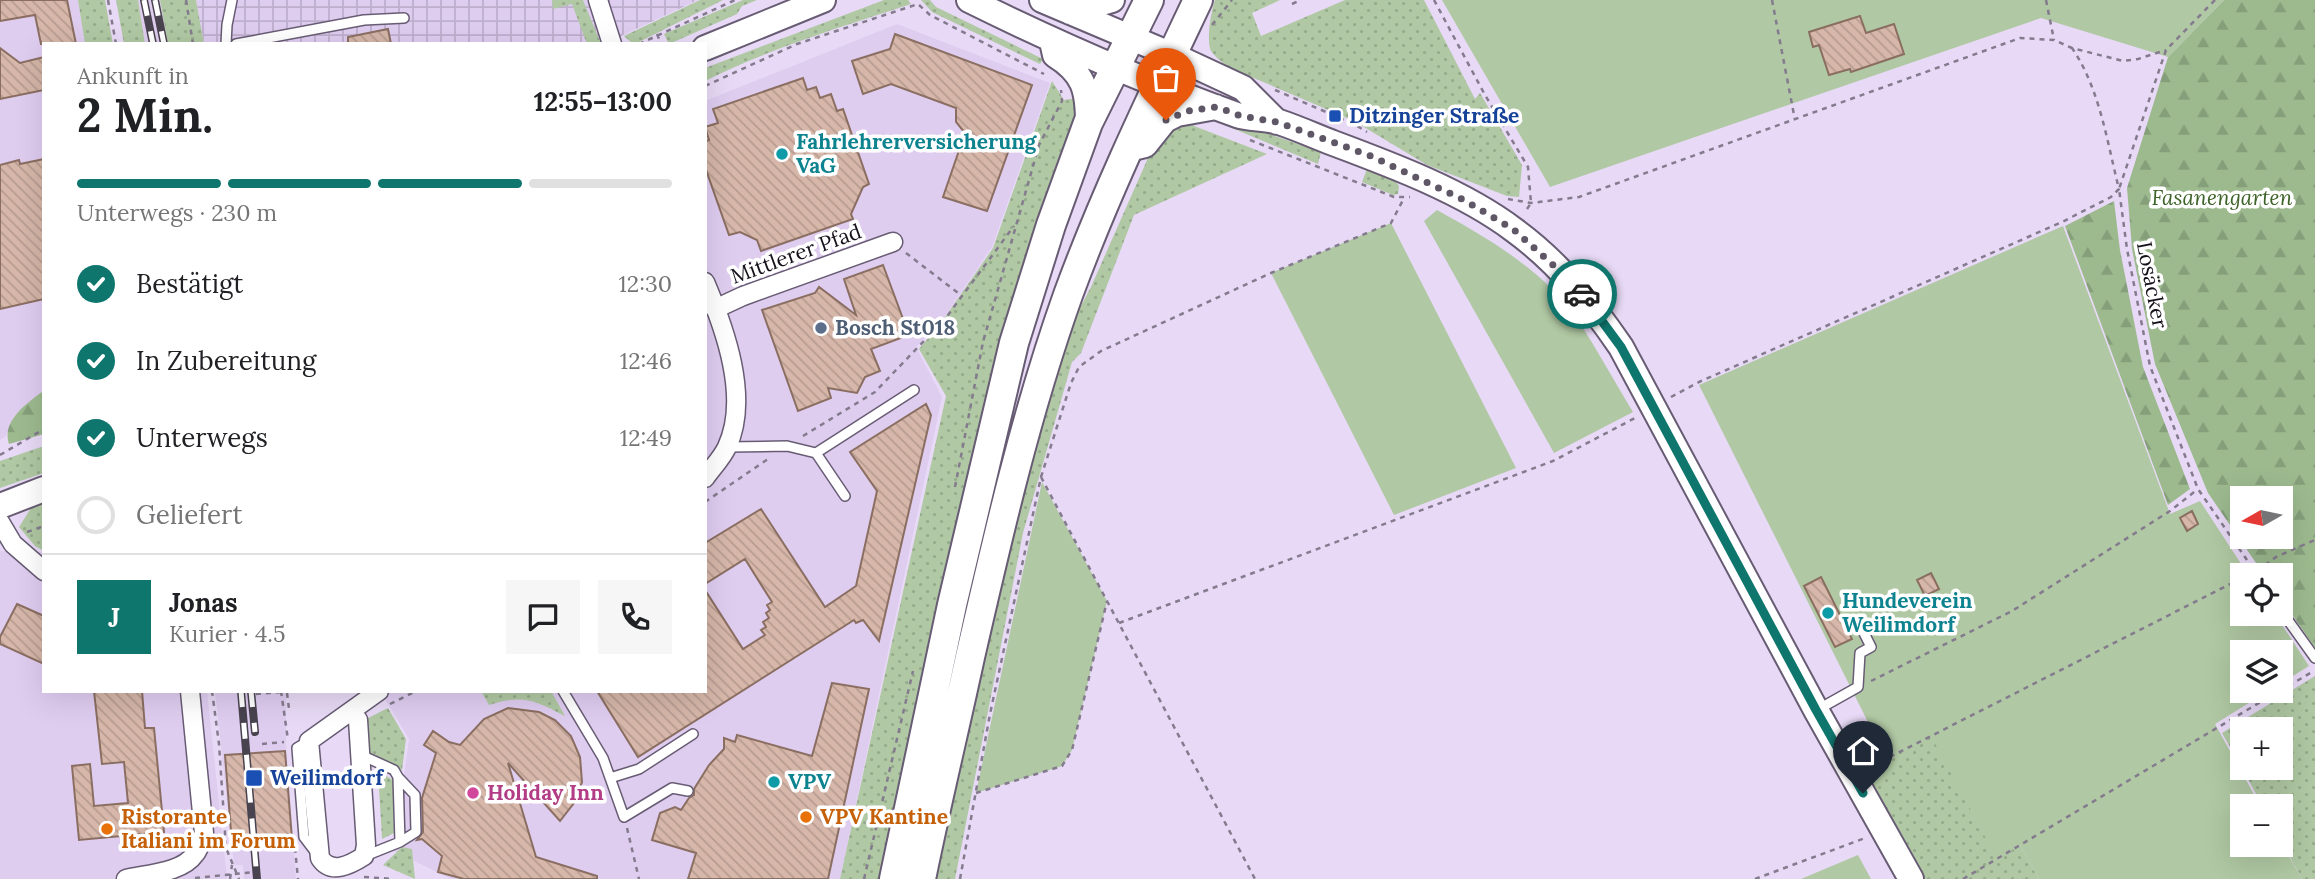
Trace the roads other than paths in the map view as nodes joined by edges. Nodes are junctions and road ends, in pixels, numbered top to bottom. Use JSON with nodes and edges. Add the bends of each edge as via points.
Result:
{"nodes":[{"id":1,"x":232,"y":0,"type":"edge"},
{"id":2,"x":598,"y":0,"type":"edge"},
{"id":3,"x":823,"y":0,"type":"edge"},
{"id":4,"x":969,"y":0,"type":"edge"},
{"id":5,"x":1042,"y":0,"type":"edge"},
{"id":6,"x":1112,"y":0,"type":"edge"},
{"id":7,"x":1149,"y":0,"type":"edge"},
{"id":8,"x":1198,"y":0,"type":"edge"},
{"id":9,"x":1070,"y":12,"type":"junction"},
{"id":10,"x":404,"y":18,"type":"dead end"},
{"id":11,"x":1129,"y":38,"type":"junction"},
{"id":12,"x":1052,"y":39,"type":"junction"},
{"id":13,"x":226,"y":42,"type":"edge"},
{"id":14,"x":247,"y":42,"type":"edge"},
{"id":15,"x":611,"y":42,"type":"edge"},
{"id":16,"x":707,"y":47,"type":"edge"},
{"id":17,"x":1172,"y":55,"type":"junction"},
{"id":18,"x":1115,"y":68,"type":"junction"},
{"id":19,"x":1158,"y":85,"type":"junction"},
{"id":20,"x":1217,"y":107,"type":"junction"},
{"id":21,"x":1277,"y":122,"type":"junction"},
{"id":22,"x":1088,"y":123,"type":"junction"},
{"id":23,"x":1128,"y":149,"type":"junction"},
{"id":24,"x":893,"y":242,"type":"road end"},
{"id":25,"x":707,"y":287,"type":"edge"},
{"id":26,"x":715,"y":309,"type":"junction"},
{"id":27,"x":914,"y":390,"type":"dead end"},
{"id":28,"x":727,"y":447,"type":"junction"},
{"id":29,"x":816,"y":453,"type":"junction"},
{"id":30,"x":707,"y":475,"type":"edge"},
{"id":31,"x":42,"y":490,"type":"edge"},
{"id":32,"x":845,"y":496,"type":"dead end"},
{"id":33,"x":0,"y":506,"type":"edge"},
{"id":34,"x":0,"y":522,"type":"edge"},
{"id":35,"x":42,"y":569,"type":"edge"},
{"id":36,"x":1859,"y":623,"type":"dead end"},
{"id":37,"x":2292,"y":626,"type":"edge"},
{"id":38,"x":2315,"y":658,"type":"edge"},
{"id":39,"x":190,"y":693,"type":"edge"},
{"id":40,"x":376,"y":693,"type":"edge"},
{"id":41,"x":564,"y":693,"type":"edge"},
{"id":42,"x":1816,"y":710,"type":"junction"},
{"id":43,"x":352,"y":712,"type":"junction"},
{"id":44,"x":693,"y":734,"type":"dead end"},
{"id":45,"x":361,"y":755,"type":"junction"},
{"id":46,"x":398,"y":777,"type":"junction"},
{"id":47,"x":610,"y":778,"type":"junction"},
{"id":48,"x":688,"y":791,"type":"dead end"},
{"id":49,"x":400,"y":842,"type":"junction"},
{"id":50,"x":364,"y":856,"type":"junction"},
{"id":51,"x":126,"y":879,"type":"edge"},
{"id":52,"x":894,"y":879,"type":"edge"},
{"id":53,"x":921,"y":879,"type":"edge"},
{"id":54,"x":1912,"y":879,"type":"edge"}],
"edges":[{"from":1,"to":13,"type":"lane"},
{"from":2,"to":15,"type":"street"},
{"from":3,"to":16,"type":"main road"},
{"from":4,"to":12,"type":"main road"},
{"from":5,"to":9,"type":"main road"},
{"from":6,"to":9,"type":"main road"},
{"from":7,"to":11,"type":"main road"},
{"from":8,"to":17,"type":"main road"},
{"from":9,"to":11,"type":"main road"},
{"from":10,"to":14,"type":"lane","via":[[364,20]]},
{"from":11,"to":17,"type":"main road"},
{"from":11,"to":18,"type":"main road"},
{"from":12,"to":18,"type":"main road"},
{"from":12,"to":22,"type":"main road","via":[[1055,55],[1081,78]]},
{"from":17,"to":19,"type":"main road"},
{"from":17,"to":21,"type":"main road","via":[[1244,88]]},
{"from":18,"to":19,"type":"main road"},
{"from":18,"to":22,"type":"main road"},
{"from":19,"to":20,"type":"main road"},
{"from":19,"to":23,"type":"main road"},
{"from":20,"to":21,"type":"main road"},
{"from":20,"to":23,"type":"main road","via":[[1177,114],[1156,129],[1145,145]]},
{"from":21,"to":42,"type":"main road","via":[[1371,156],[1416,186],[1464,200],[1513,229],[1571,281],[1621,347]]},
{"from":22,"to":52,"type":"main road","via":[[1014,343]]},
{"from":23,"to":53,"type":"main road","via":[[1068,295],[1026,430]]},
{"from":24,"to":26,"type":"street","name":"Mittlerer Pfad"},
{"from":25,"to":26,"type":"street","name":"Mittlerer Pfad"},
{"from":26,"to":28,"type":"street","name":"Mittlerer Pfad","via":[[734,368],[738,408]]},
{"from":27,"to":29,"type":"lane"},
{"from":28,"to":29,"type":"lane","via":[[787,446]]},
{"from":28,"to":30,"type":"street","name":"Mittlerer Pfad"},
{"from":29,"to":32,"type":"lane"},
{"from":31,"to":33,"type":"main road"},
{"from":34,"to":35,"type":"street","via":[[13,544]]},
{"from":36,"to":42,"type":"lane","via":[[1871,647],[1860,653],[1858,687]]},
{"from":37,"to":38,"type":"lane"},
{"from":39,"to":51,"type":"street","via":[[204,833],[199,848],[180,867]]},
{"from":40,"to":43,"type":"street"},
{"from":41,"to":47,"type":"lane"},
{"from":42,"to":54,"type":"main road"},
{"from":43,"to":45,"type":"street","via":[[358,720]]},
{"from":43,"to":50,"type":"street","via":[[309,741],[320,858],[324,865],[335,868]]},
{"from":44,"to":47,"type":"lane","via":[[639,769]]},
{"from":45,"to":46,"type":"lane","via":[[394,770]]},
{"from":45,"to":50,"type":"street","via":[[367,827]]},
{"from":46,"to":49,"type":"lane"},
{"from":46,"to":49,"type":"lane","via":[[415,795],[416,832]]},
{"from":47,"to":48,"type":"lane","via":[[624,817],[672,788]]},
{"from":49,"to":50,"type":"lane"}]}
